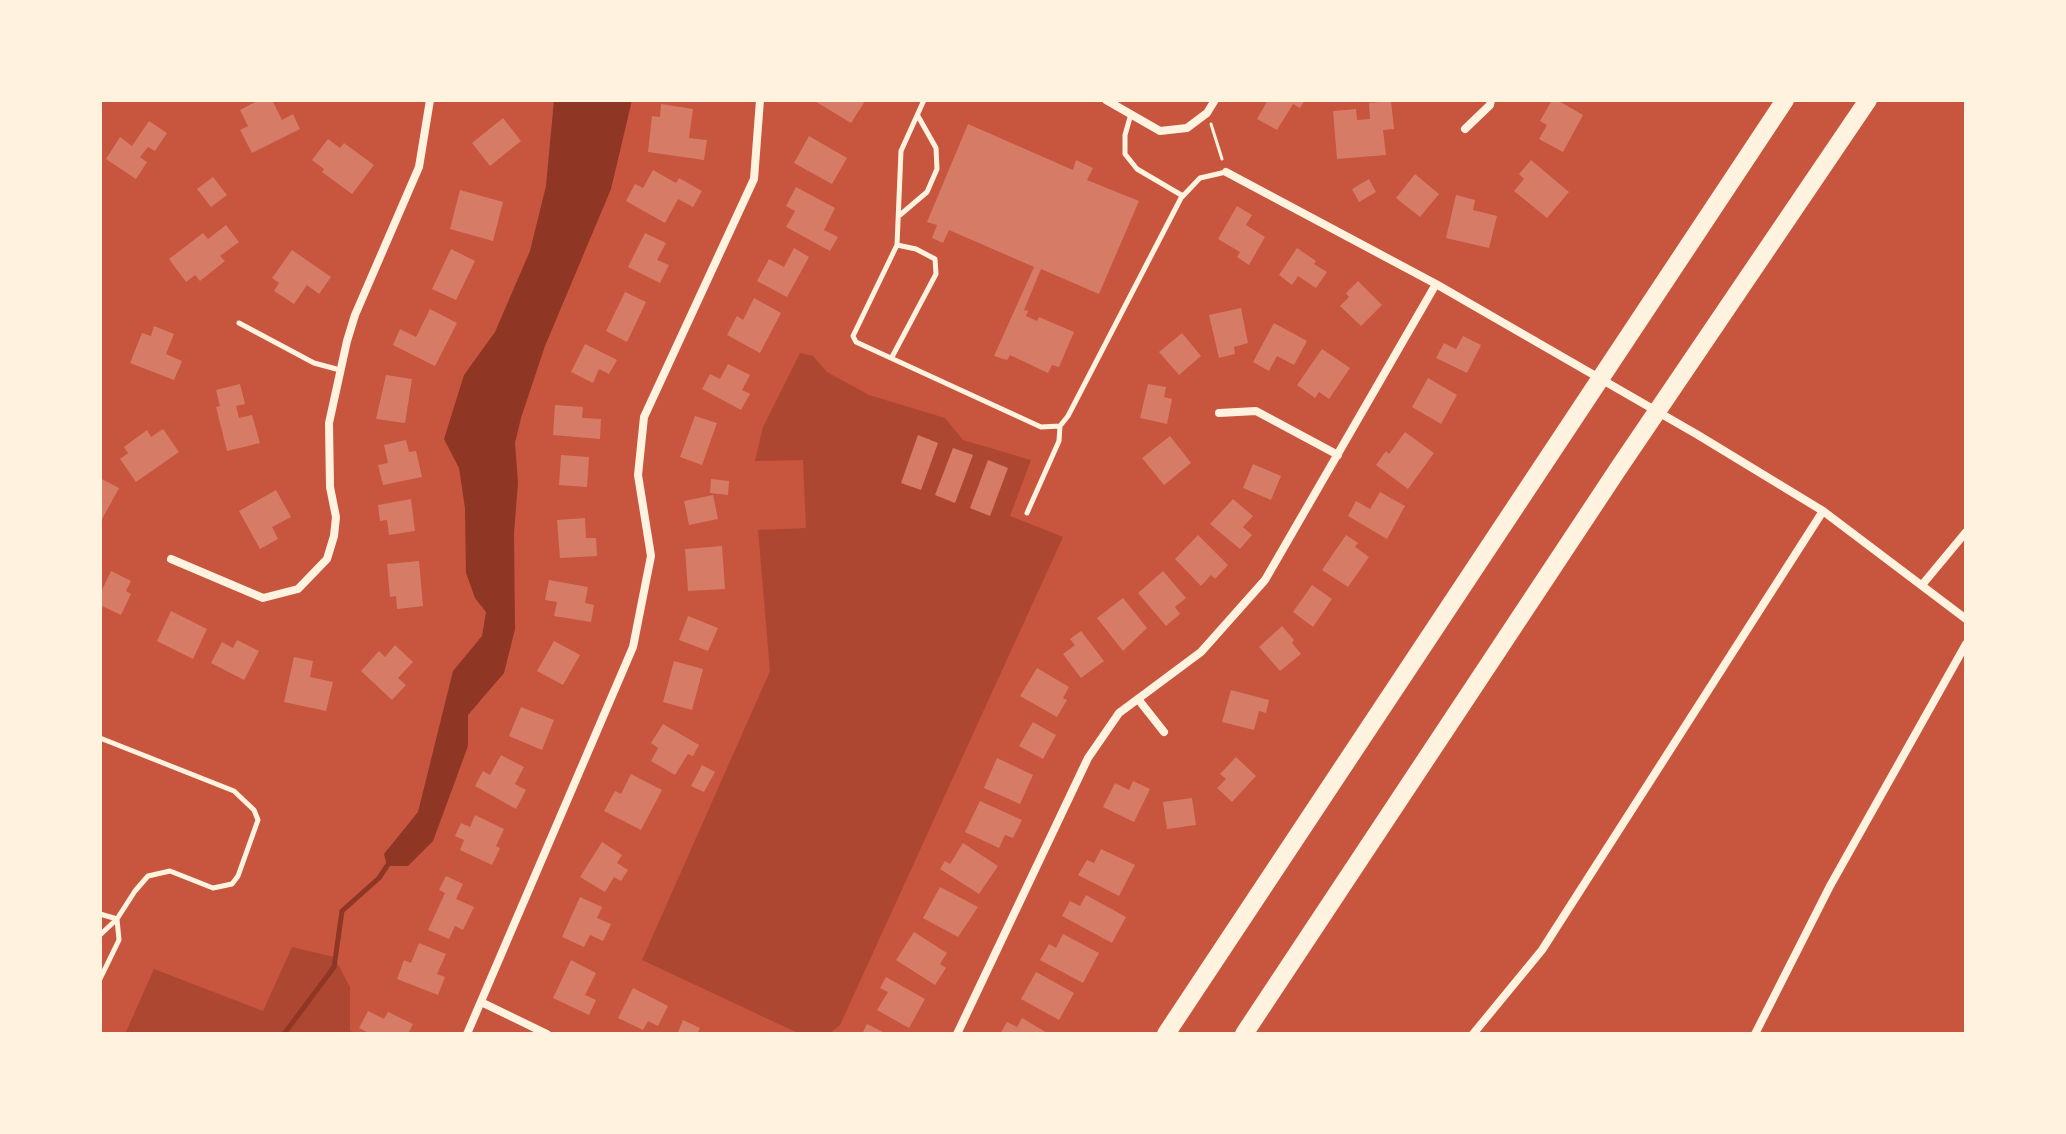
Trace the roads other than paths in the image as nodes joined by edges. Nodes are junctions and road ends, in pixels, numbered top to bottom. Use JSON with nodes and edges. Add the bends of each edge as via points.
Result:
{"nodes":[{"id":1,"x":430,"y":100,"type":"edge"},
{"id":2,"x":760,"y":100,"type":"edge"},
{"id":3,"x":924,"y":100,"type":"edge"},
{"id":4,"x":1106,"y":100,"type":"edge"},
{"id":5,"x":1215,"y":100,"type":"edge"},
{"id":6,"x":1491,"y":100,"type":"edge"},
{"id":7,"x":1785,"y":100,"type":"edge"},
{"id":8,"x":1868,"y":100,"type":"edge"},
{"id":9,"x":1131,"y":114,"type":"junction"},
{"id":10,"x":918,"y":115,"type":"junction"},
{"id":11,"x":1465,"y":129,"type":"dead end"},
{"id":12,"x":1226,"y":172,"type":"joint"},
{"id":13,"x":1183,"y":196,"type":"junction"},
{"id":14,"x":899,"y":215,"type":"junction"},
{"id":15,"x":897,"y":245,"type":"junction"},
{"id":16,"x":1436,"y":284,"type":"junction"},
{"id":17,"x":239,"y":323,"type":"dead end"},
{"id":18,"x":891,"y":358,"type":"junction"},
{"id":19,"x":341,"y":370,"type":"junction"},
{"id":20,"x":1219,"y":413,"type":"dead end"},
{"id":21,"x":1060,"y":426,"type":"junction"},
{"id":22,"x":1338,"y":455,"type":"junction"},
{"id":23,"x":1823,"y":511,"type":"junction"},
{"id":24,"x":1027,"y":513,"type":"dead end"},
{"id":25,"x":1966,"y":532,"type":"edge"},
{"id":26,"x":171,"y":559,"type":"dead end"},
{"id":27,"x":1922,"y":585,"type":"junction"},
{"id":28,"x":1966,"y":619,"type":"edge"},
{"id":29,"x":1966,"y":644,"type":"edge"},
{"id":30,"x":1138,"y":699,"type":"junction"},
{"id":31,"x":1164,"y":732,"type":"dead end"},
{"id":32,"x":100,"y":738,"type":"edge"},
{"id":33,"x":100,"y":914,"type":"edge"},
{"id":34,"x":117,"y":919,"type":"junction"},
{"id":35,"x":100,"y":935,"type":"edge"},
{"id":36,"x":100,"y":979,"type":"edge"},
{"id":37,"x":481,"y":1002,"type":"junction"},
{"id":38,"x":467,"y":1034,"type":"edge"},
{"id":39,"x":547,"y":1034,"type":"edge"},
{"id":40,"x":957,"y":1034,"type":"edge"},
{"id":41,"x":1166,"y":1034,"type":"edge"},
{"id":42,"x":1244,"y":1034,"type":"edge"},
{"id":43,"x":1473,"y":1034,"type":"edge"},
{"id":44,"x":1755,"y":1034,"type":"edge"}],
"edges":[{"from":1,"to":19,"type":"street","via":[[419,167],[355,315]]},
{"from":2,"to":37,"type":"street","via":[[754,179],[644,417],[638,475],[651,556],[633,647]]},
{"from":3,"to":10,"type":"lane"},
{"from":4,"to":9,"type":"street"},
{"from":5,"to":9,"type":"street","via":[[1187,128],[1160,131]]},
{"from":6,"to":11,"type":"street"},
{"from":7,"to":41,"type":"highway"},
{"from":8,"to":42,"type":"highway"},
{"from":9,"to":13,"type":"lane","via":[[1125,154],[1137,169]]},
{"from":10,"to":14,"type":"lane","via":[[901,151]]},
{"from":10,"to":14,"type":"lane","via":[[936,148],[937,169],[927,192]]},
{"from":12,"to":13,"type":"lane","via":[[1200,178]]},
{"from":12,"to":16,"type":"street"},
{"from":13,"to":21,"type":"lane","via":[[1079,399]]},
{"from":14,"to":15,"type":"lane"},
{"from":15,"to":18,"type":"lane","via":[[853,336]]},
{"from":15,"to":18,"type":"lane","via":[[935,259],[936,274]]},
{"from":16,"to":22,"type":"street"},
{"from":16,"to":23,"type":"street"},
{"from":17,"to":19,"type":"lane","via":[[314,363]]},
{"from":18,"to":21,"type":"lane","via":[[1041,427]]},
{"from":19,"to":26,"type":"street","via":[[329,423],[336,517],[327,559],[298,589],[263,598]]},
{"from":20,"to":22,"type":"street","via":[[1256,411]]},
{"from":21,"to":24,"type":"lane","via":[[1059,441]]},
{"from":22,"to":30,"type":"street","via":[[1257,590],[1201,652]]},
{"from":23,"to":27,"type":"street"},
{"from":23,"to":43,"type":"street","via":[[1542,950]]},
{"from":25,"to":27,"type":"street"},
{"from":27,"to":28,"type":"street"},
{"from":29,"to":44,"type":"street","via":[[1830,886]]},
{"from":30,"to":31,"type":"street"},
{"from":30,"to":40,"type":"street","via":[[1119,713],[1088,758]]},
{"from":32,"to":34,"type":"lane","via":[[234,791],[258,820],[232,884],[213,888],[170,871],[158,872],[148,876]]},
{"from":33,"to":34,"type":"lane"},
{"from":34,"to":35,"type":"lane"},
{"from":34,"to":36,"type":"lane","via":[[119,940]]},
{"from":37,"to":38,"type":"street"},
{"from":37,"to":39,"type":"street"}]}
